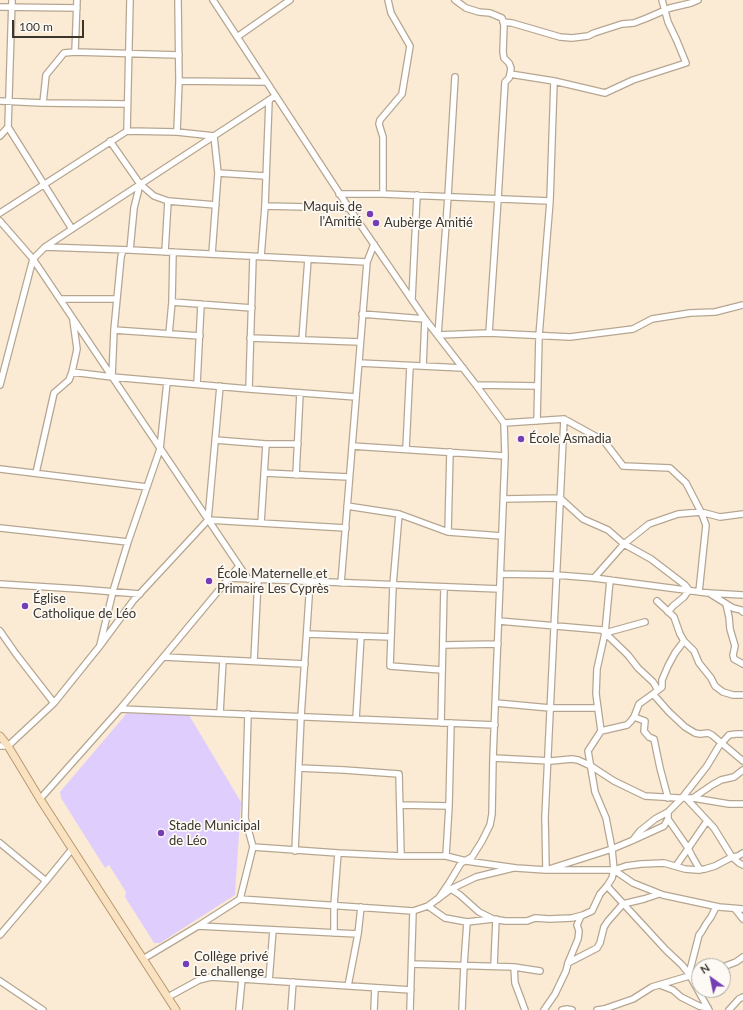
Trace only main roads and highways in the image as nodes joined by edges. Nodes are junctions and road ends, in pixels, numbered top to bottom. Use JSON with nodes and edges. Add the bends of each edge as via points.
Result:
{"nodes":[{"id":1,"x":0,"y":730,"type":"edge"},
{"id":2,"x":0,"y":736,"type":"edge"},
{"id":3,"x":5,"y":745,"type":"edge"},
{"id":4,"x":176,"y":1010,"type":"edge"}],
"edges":[{"from":1,"to":3,"type":"main road"},
{"from":2,"to":3,"type":"main road"},
{"from":3,"to":4,"type":"main road"}]}
